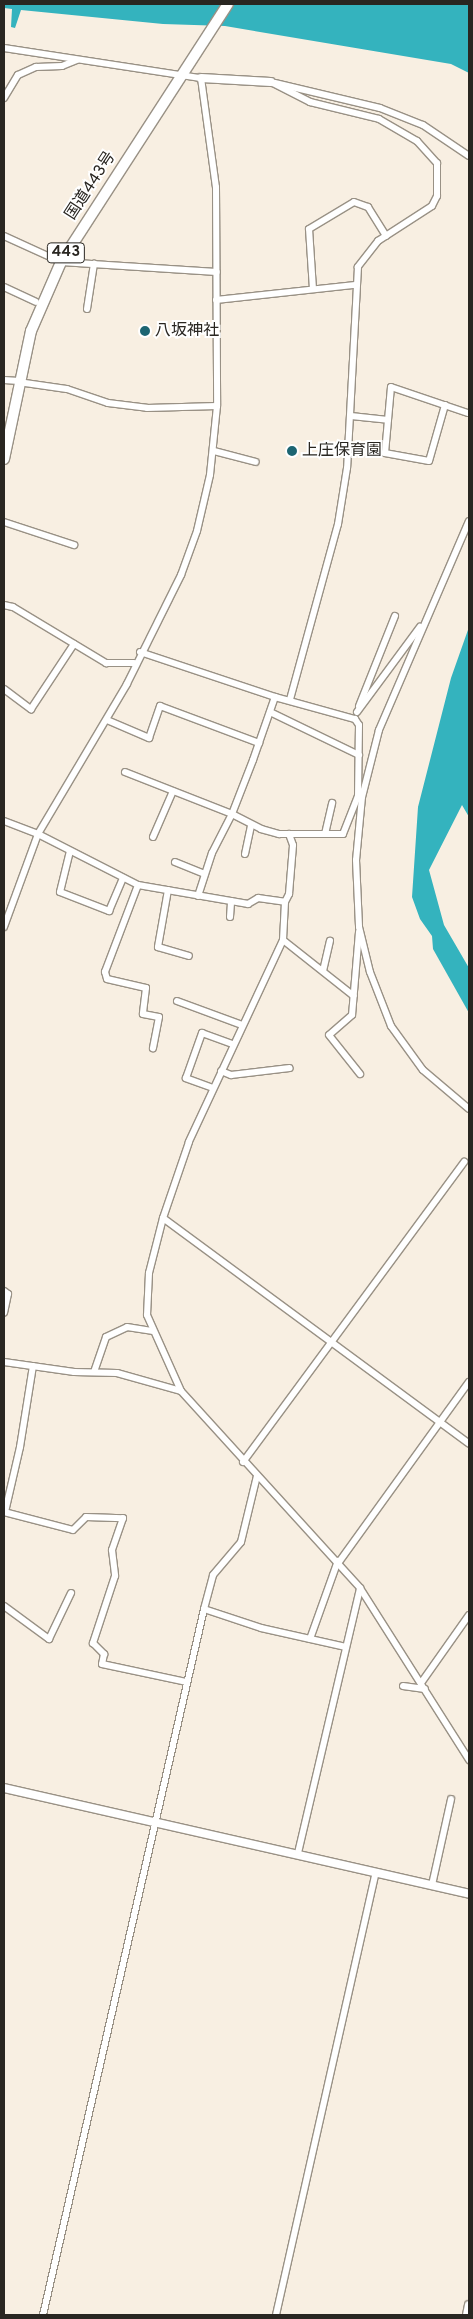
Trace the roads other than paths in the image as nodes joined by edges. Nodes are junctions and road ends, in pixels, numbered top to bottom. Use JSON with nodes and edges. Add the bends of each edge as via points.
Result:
{"nodes":[{"id":1,"x":228,"y":4,"type":"edge"},
{"id":2,"x":4,"y":48,"type":"edge"},
{"id":3,"x":78,"y":60,"type":"junction"},
{"id":4,"x":185,"y":74,"type":"junction"},
{"id":5,"x":201,"y":78,"type":"junction"},
{"id":6,"x":271,"y":82,"type":"junction"},
{"id":7,"x":4,"y":98,"type":"edge"},
{"id":8,"x":469,"y":156,"type":"edge"},
{"id":9,"x":4,"y":236,"type":"edge"},
{"id":10,"x":386,"y":236,"type":"junction"},
{"id":11,"x":61,"y":262,"type":"junction"},
{"id":12,"x":94,"y":264,"type":"junction"},
{"id":13,"x":217,"y":272,"type":"junction"},
{"id":14,"x":355,"y":284,"type":"junction"},
{"id":15,"x":4,"y":287,"type":"edge"},
{"id":16,"x":313,"y":289,"type":"junction"},
{"id":17,"x":216,"y":300,"type":"junction"},
{"id":18,"x":36,"y":302,"type":"dead end"},
{"id":19,"x":88,"y":309,"type":"dead end"},
{"id":20,"x":4,"y":380,"type":"edge"},
{"id":21,"x":22,"y":382,"type":"junction"},
{"id":22,"x":445,"y":405,"type":"junction"},
{"id":23,"x":217,"y":406,"type":"junction"},
{"id":24,"x":468,"y":413,"type":"edge"},
{"id":25,"x":351,"y":416,"type":"junction"},
{"id":26,"x":388,"y":420,"type":"junction"},
{"id":27,"x":214,"y":451,"type":"junction"},
{"id":28,"x":4,"y":460,"type":"edge"},
{"id":29,"x":256,"y":462,"type":"dead end"},
{"id":30,"x":469,"y":521,"type":"edge"},
{"id":31,"x":4,"y":522,"type":"edge"},
{"id":32,"x":74,"y":545,"type":"dead end"},
{"id":33,"x":4,"y":605,"type":"edge"},
{"id":34,"x":395,"y":616,"type":"dead end"},
{"id":35,"x":426,"y":621,"type":"junction"},
{"id":36,"x":74,"y":644,"type":"junction"},
{"id":37,"x":140,"y":652,"type":"junction"},
{"id":38,"x":134,"y":663,"type":"junction"},
{"id":39,"x":4,"y":689,"type":"edge"},
{"id":40,"x":274,"y":697,"type":"junction"},
{"id":41,"x":290,"y":700,"type":"junction"},
{"id":42,"x":270,"y":712,"type":"junction"},
{"id":43,"x":356,"y":716,"type":"junction"},
{"id":44,"x":107,"y":720,"type":"junction"},
{"id":45,"x":259,"y":743,"type":"junction"},
{"id":46,"x":359,"y":755,"type":"junction"},
{"id":47,"x":125,"y":772,"type":"dead end"},
{"id":48,"x":173,"y":791,"type":"junction"},
{"id":49,"x":360,"y":796,"type":"junction"},
{"id":50,"x":332,"y":804,"type":"dead end"},
{"id":51,"x":232,"y":814,"type":"junction"},
{"id":52,"x":4,"y":821,"type":"edge"},
{"id":53,"x":252,"y":825,"type":"junction"},
{"id":54,"x":38,"y":834,"type":"junction"},
{"id":55,"x":289,"y":834,"type":"junction"},
{"id":56,"x":325,"y":834,"type":"junction"},
{"id":57,"x":153,"y":837,"type":"dead end"},
{"id":58,"x":70,"y":851,"type":"junction"},
{"id":59,"x":245,"y":854,"type":"dead end"},
{"id":60,"x":176,"y":862,"type":"dead end"},
{"id":61,"x":205,"y":874,"type":"junction"},
{"id":62,"x":123,"y":878,"type":"junction"},
{"id":63,"x":138,"y":885,"type":"junction"},
{"id":64,"x":168,"y":890,"type":"junction"},
{"id":65,"x":198,"y":896,"type":"junction"},
{"id":66,"x":230,"y":901,"type":"junction"},
{"id":67,"x":285,"y":902,"type":"junction"},
{"id":68,"x":230,"y":917,"type":"dead end"},
{"id":69,"x":4,"y":927,"type":"edge"},
{"id":70,"x":359,"y":927,"type":"junction"},
{"id":71,"x":283,"y":940,"type":"junction"},
{"id":72,"x":330,"y":941,"type":"dead end"},
{"id":73,"x":189,"y":956,"type":"dead end"},
{"id":74,"x":323,"y":971,"type":"junction"},
{"id":75,"x":354,"y":996,"type":"junction"},
{"id":76,"x":176,"y":1000,"type":"dead end"},
{"id":77,"x":242,"y":1025,"type":"junction"},
{"id":78,"x":233,"y":1044,"type":"junction"},
{"id":79,"x":153,"y":1048,"type":"dead end"},
{"id":80,"x":290,"y":1068,"type":"dead end"},
{"id":81,"x":221,"y":1071,"type":"junction"},
{"id":82,"x":360,"y":1074,"type":"dead end"},
{"id":83,"x":213,"y":1088,"type":"junction"},
{"id":84,"x":469,"y":1109,"type":"edge"},
{"id":85,"x":464,"y":1162,"type":"dead end"},
{"id":86,"x":163,"y":1218,"type":"junction"},
{"id":87,"x":4,"y":1291,"type":"edge"},
{"id":88,"x":4,"y":1313,"type":"edge"},
{"id":89,"x":152,"y":1331,"type":"junction"},
{"id":90,"x":331,"y":1341,"type":"junction"},
{"id":91,"x":4,"y":1362,"type":"edge"},
{"id":92,"x":33,"y":1366,"type":"junction"},
{"id":93,"x":94,"y":1372,"type":"junction"},
{"id":94,"x":469,"y":1382,"type":"edge"},
{"id":95,"x":181,"y":1391,"type":"junction"},
{"id":96,"x":438,"y":1422,"type":"junction"},
{"id":97,"x":469,"y":1444,"type":"edge"},
{"id":98,"x":243,"y":1462,"type":"junction"},
{"id":99,"x":257,"y":1476,"type":"junction"},
{"id":100,"x":5,"y":1512,"type":"edge"},
{"id":101,"x":339,"y":1562,"type":"junction"},
{"id":102,"x":360,"y":1588,"type":"junction"},
{"id":103,"x":71,"y":1593,"type":"dead end"},
{"id":104,"x":4,"y":1606,"type":"edge"},
{"id":105,"x":204,"y":1609,"type":"junction"},
{"id":106,"x":469,"y":1615,"type":"edge"},
{"id":107,"x":310,"y":1639,"type":"junction"},
{"id":108,"x":346,"y":1647,"type":"junction"},
{"id":109,"x":187,"y":1682,"type":"junction"},
{"id":110,"x":403,"y":1686,"type":"dead end"},
{"id":111,"x":423,"y":1686,"type":"junction"},
{"id":112,"x":469,"y":1760,"type":"edge"},
{"id":113,"x":4,"y":1788,"type":"edge"},
{"id":114,"x":451,"y":1799,"type":"dead end"},
{"id":115,"x":155,"y":1822,"type":"junction"},
{"id":116,"x":298,"y":1854,"type":"junction"},
{"id":117,"x":376,"y":1872,"type":"junction"},
{"id":118,"x":432,"y":1885,"type":"junction"},
{"id":119,"x":469,"y":1894,"type":"edge"},
{"id":120,"x":469,"y":2304,"type":"edge"},
{"id":121,"x":43,"y":2315,"type":"edge"},
{"id":122,"x":276,"y":2315,"type":"edge"},
{"id":123,"x":467,"y":2315,"type":"edge"}],
"edges":[{"from":1,"to":4,"type":"highway","name":"国道443号","number":"443"},
{"from":2,"to":3,"type":"street"},
{"from":3,"to":4,"type":"street"},
{"from":3,"to":7,"type":"street","via":[[62,66],[36,67],[18,75]]},
{"from":4,"to":5,"type":"street"},
{"from":4,"to":11,"type":"highway","name":"国道443号","number":"443"},
{"from":5,"to":6,"type":"street"},
{"from":5,"to":13,"type":"street","via":[[216,187]]},
{"from":6,"to":8,"type":"street","via":[[380,108],[423,125]]},
{"from":6,"to":10,"type":"street","via":[[310,102],[379,119],[416,140],[437,163],[437,196],[432,206]]},
{"from":9,"to":11,"type":"street"},
{"from":10,"to":14,"type":"street","via":[[366,254],[358,267]]},
{"from":10,"to":16,"type":"street","via":[[368,208],[354,202],[309,229]]},
{"from":11,"to":12,"type":"street"},
{"from":11,"to":21,"type":"highway","name":"国道443号","number":"443","via":[[31,331]]},
{"from":12,"to":13,"type":"street"},
{"from":12,"to":19,"type":"street"},
{"from":13,"to":17,"type":"street"},
{"from":14,"to":16,"type":"street"},
{"from":14,"to":25,"type":"street"},
{"from":15,"to":18,"type":"street"},
{"from":16,"to":17,"type":"street"},
{"from":17,"to":23,"type":"street"},
{"from":20,"to":21,"type":"street"},
{"from":21,"to":23,"type":"street","via":[[67,389],[108,403],[147,408]]},
{"from":21,"to":28,"type":"highway","name":"国道443号","number":"443"},
{"from":22,"to":24,"type":"street"},
{"from":22,"to":26,"type":"street","via":[[391,387]]},
{"from":22,"to":26,"type":"street","via":[[429,461],[385,453]]},
{"from":23,"to":27,"type":"street"},
{"from":25,"to":26,"type":"street"},
{"from":25,"to":41,"type":"street","via":[[338,524]]},
{"from":27,"to":29,"type":"street"},
{"from":27,"to":37,"type":"street","via":[[197,531],[181,575]]},
{"from":30,"to":35,"type":"street"},
{"from":31,"to":32,"type":"street"},
{"from":33,"to":36,"type":"street"},
{"from":34,"to":43,"type":"street"},
{"from":35,"to":43,"type":"street"},
{"from":35,"to":49,"type":"street","via":[[379,730]]},
{"from":36,"to":38,"type":"street","via":[[106,663]]},
{"from":36,"to":39,"type":"street","via":[[31,709]]},
{"from":37,"to":38,"type":"street"},
{"from":37,"to":40,"type":"street"},
{"from":38,"to":44,"type":"street"},
{"from":40,"to":41,"type":"street"},
{"from":40,"to":42,"type":"street"},
{"from":41,"to":43,"type":"street"},
{"from":42,"to":45,"type":"street"},
{"from":42,"to":46,"type":"street"},
{"from":43,"to":46,"type":"street"},
{"from":44,"to":45,"type":"street","via":[[149,738],[160,706]]},
{"from":44,"to":54,"type":"street"},
{"from":45,"to":51,"type":"street"},
{"from":46,"to":49,"type":"street"},
{"from":47,"to":48,"type":"street"},
{"from":48,"to":51,"type":"street"},
{"from":48,"to":57,"type":"street"},
{"from":49,"to":56,"type":"street","via":[[343,834]]},
{"from":49,"to":70,"type":"street","via":[[356,860]]},
{"from":50,"to":56,"type":"street"},
{"from":51,"to":53,"type":"street"},
{"from":51,"to":61,"type":"street"},
{"from":52,"to":54,"type":"street"},
{"from":53,"to":55,"type":"street"},
{"from":53,"to":59,"type":"street"},
{"from":54,"to":58,"type":"street"},
{"from":54,"to":69,"type":"street"},
{"from":55,"to":56,"type":"street"},
{"from":55,"to":67,"type":"street","via":[[293,845],[289,894]]},
{"from":58,"to":62,"type":"street"},
{"from":58,"to":62,"type":"street","via":[[60,892],[110,911]]},
{"from":60,"to":61,"type":"street"},
{"from":61,"to":65,"type":"street"},
{"from":62,"to":63,"type":"street"},
{"from":63,"to":64,"type":"street"},
{"from":63,"to":79,"type":"street","via":[[105,972],[107,979],[146,988],[143,1014],[159,1017]]},
{"from":64,"to":65,"type":"street"},
{"from":64,"to":73,"type":"street","via":[[158,947]]},
{"from":65,"to":66,"type":"street"},
{"from":66,"to":67,"type":"street","via":[[248,904],[258,898]]},
{"from":66,"to":68,"type":"street"},
{"from":67,"to":71,"type":"street"},
{"from":70,"to":75,"type":"street"},
{"from":70,"to":84,"type":"street","via":[[370,972],[396,1036],[423,1070]]},
{"from":71,"to":74,"type":"street"},
{"from":71,"to":77,"type":"street"},
{"from":72,"to":74,"type":"street"},
{"from":74,"to":75,"type":"street"},
{"from":75,"to":82,"type":"street","via":[[352,1015],[329,1035]]},
{"from":76,"to":77,"type":"street"},
{"from":77,"to":78,"type":"street"},
{"from":78,"to":81,"type":"street"},
{"from":78,"to":83,"type":"street","via":[[202,1033],[186,1078]]},
{"from":80,"to":81,"type":"street","via":[[232,1076]]},
{"from":81,"to":83,"type":"street"},
{"from":83,"to":86,"type":"street","via":[[189,1142]]},
{"from":85,"to":90,"type":"street"},
{"from":86,"to":89,"type":"street","via":[[149,1273],[147,1315]]},
{"from":86,"to":90,"type":"street"},
{"from":87,"to":88,"type":"street","via":[[8,1294]]},
{"from":89,"to":93,"type":"street","via":[[127,1327],[106,1337]]},
{"from":89,"to":95,"type":"street"},
{"from":90,"to":96,"type":"street"},
{"from":90,"to":98,"type":"street"},
{"from":91,"to":92,"type":"street"},
{"from":92,"to":93,"type":"street"},
{"from":92,"to":100,"type":"street"},
{"from":93,"to":95,"type":"street","via":[[117,1373]]},
{"from":94,"to":96,"type":"street"},
{"from":95,"to":98,"type":"street"},
{"from":96,"to":97,"type":"street"},
{"from":96,"to":101,"type":"street"},
{"from":98,"to":99,"type":"street"},
{"from":99,"to":101,"type":"street"},
{"from":99,"to":105,"type":"street","via":[[241,1542],[214,1575]]},
{"from":100,"to":109,"type":"street","via":[[73,1530],[86,1517],[123,1518],[112,1550],[115,1576],[93,1643],[104,1654],[102,1664]]},
{"from":101,"to":102,"type":"street"},
{"from":101,"to":107,"type":"street"},
{"from":102,"to":108,"type":"street"},
{"from":102,"to":111,"type":"street"},
{"from":103,"to":104,"type":"street","via":[[50,1638]]},
{"from":105,"to":107,"type":"street","via":[[261,1628]]},
{"from":105,"to":109,"type":"street"},
{"from":106,"to":111,"type":"street"},
{"from":107,"to":108,"type":"street"},
{"from":108,"to":116,"type":"street"},
{"from":109,"to":115,"type":"street"},
{"from":110,"to":111,"type":"street"},
{"from":111,"to":112,"type":"street"},
{"from":113,"to":115,"type":"street"},
{"from":114,"to":118,"type":"street"},
{"from":115,"to":116,"type":"street"},
{"from":115,"to":121,"type":"street"},
{"from":116,"to":117,"type":"street"},
{"from":117,"to":118,"type":"street"},
{"from":117,"to":122,"type":"street"},
{"from":118,"to":119,"type":"street"},
{"from":120,"to":123,"type":"street"}]}
